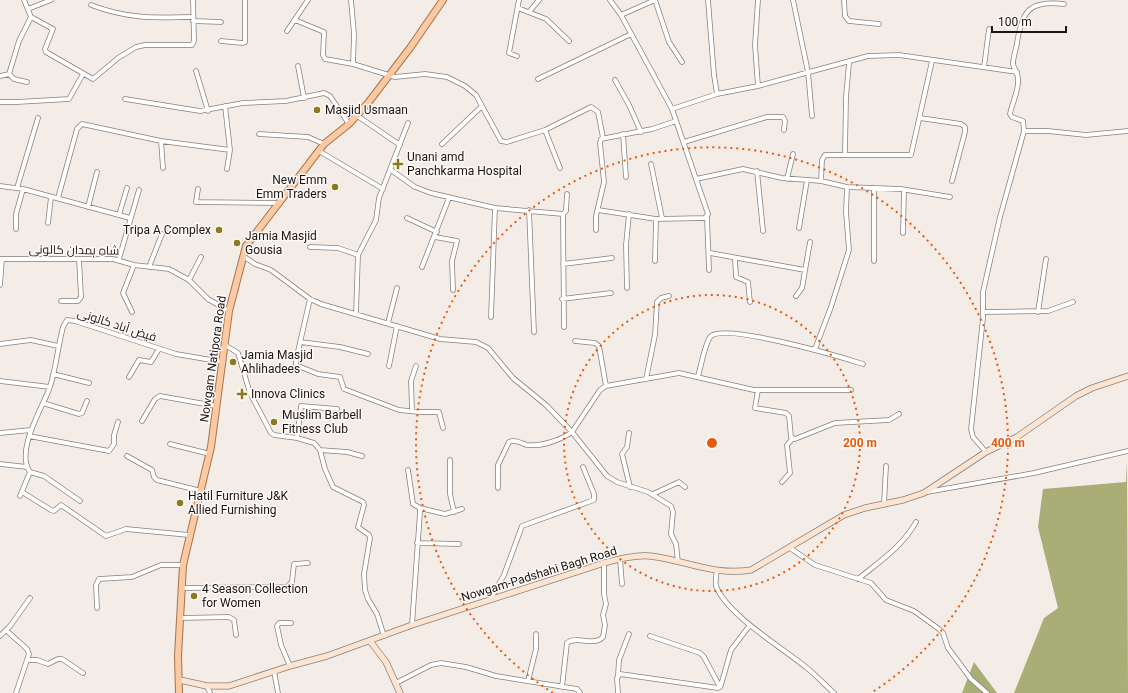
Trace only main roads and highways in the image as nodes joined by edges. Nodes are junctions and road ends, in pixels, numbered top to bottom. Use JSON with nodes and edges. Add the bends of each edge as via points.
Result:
{"nodes":[{"id":1,"x":443,"y":0,"type":"edge"},
{"id":2,"x":1127,"y":376,"type":"edge"},
{"id":3,"x":370,"y":641,"type":"junction"},
{"id":4,"x":180,"y":680,"type":"junction"},
{"id":5,"x":179,"y":693,"type":"edge"},
{"id":6,"x":400,"y":693,"type":"edge"}],
"edges":[{"from":1,"to":4,"type":"main road","name":"Nowgam Natipora Road","via":[[389,76],[349,124],[324,144],[294,181],[253,236],[243,256],[229,311],[210,454],[183,565],[178,656]]},
{"from":2,"to":3,"type":"main road","name":"Nowgam-Padshahi Bagh Road","via":[[1076,396],[1017,437],[986,452],[924,493],[856,510],[834,520],[751,570],[716,571],[650,556],[620,559],[412,625]]},
{"from":3,"to":4,"type":"main road","name":"Nowgam-Padshahi Bagh Road","via":[[229,686],[207,686]]},
{"from":3,"to":6,"type":"main road","via":[[386,662]]},
{"from":4,"to":5,"type":"main road","name":"Nowgam Natipora Road"}]}
